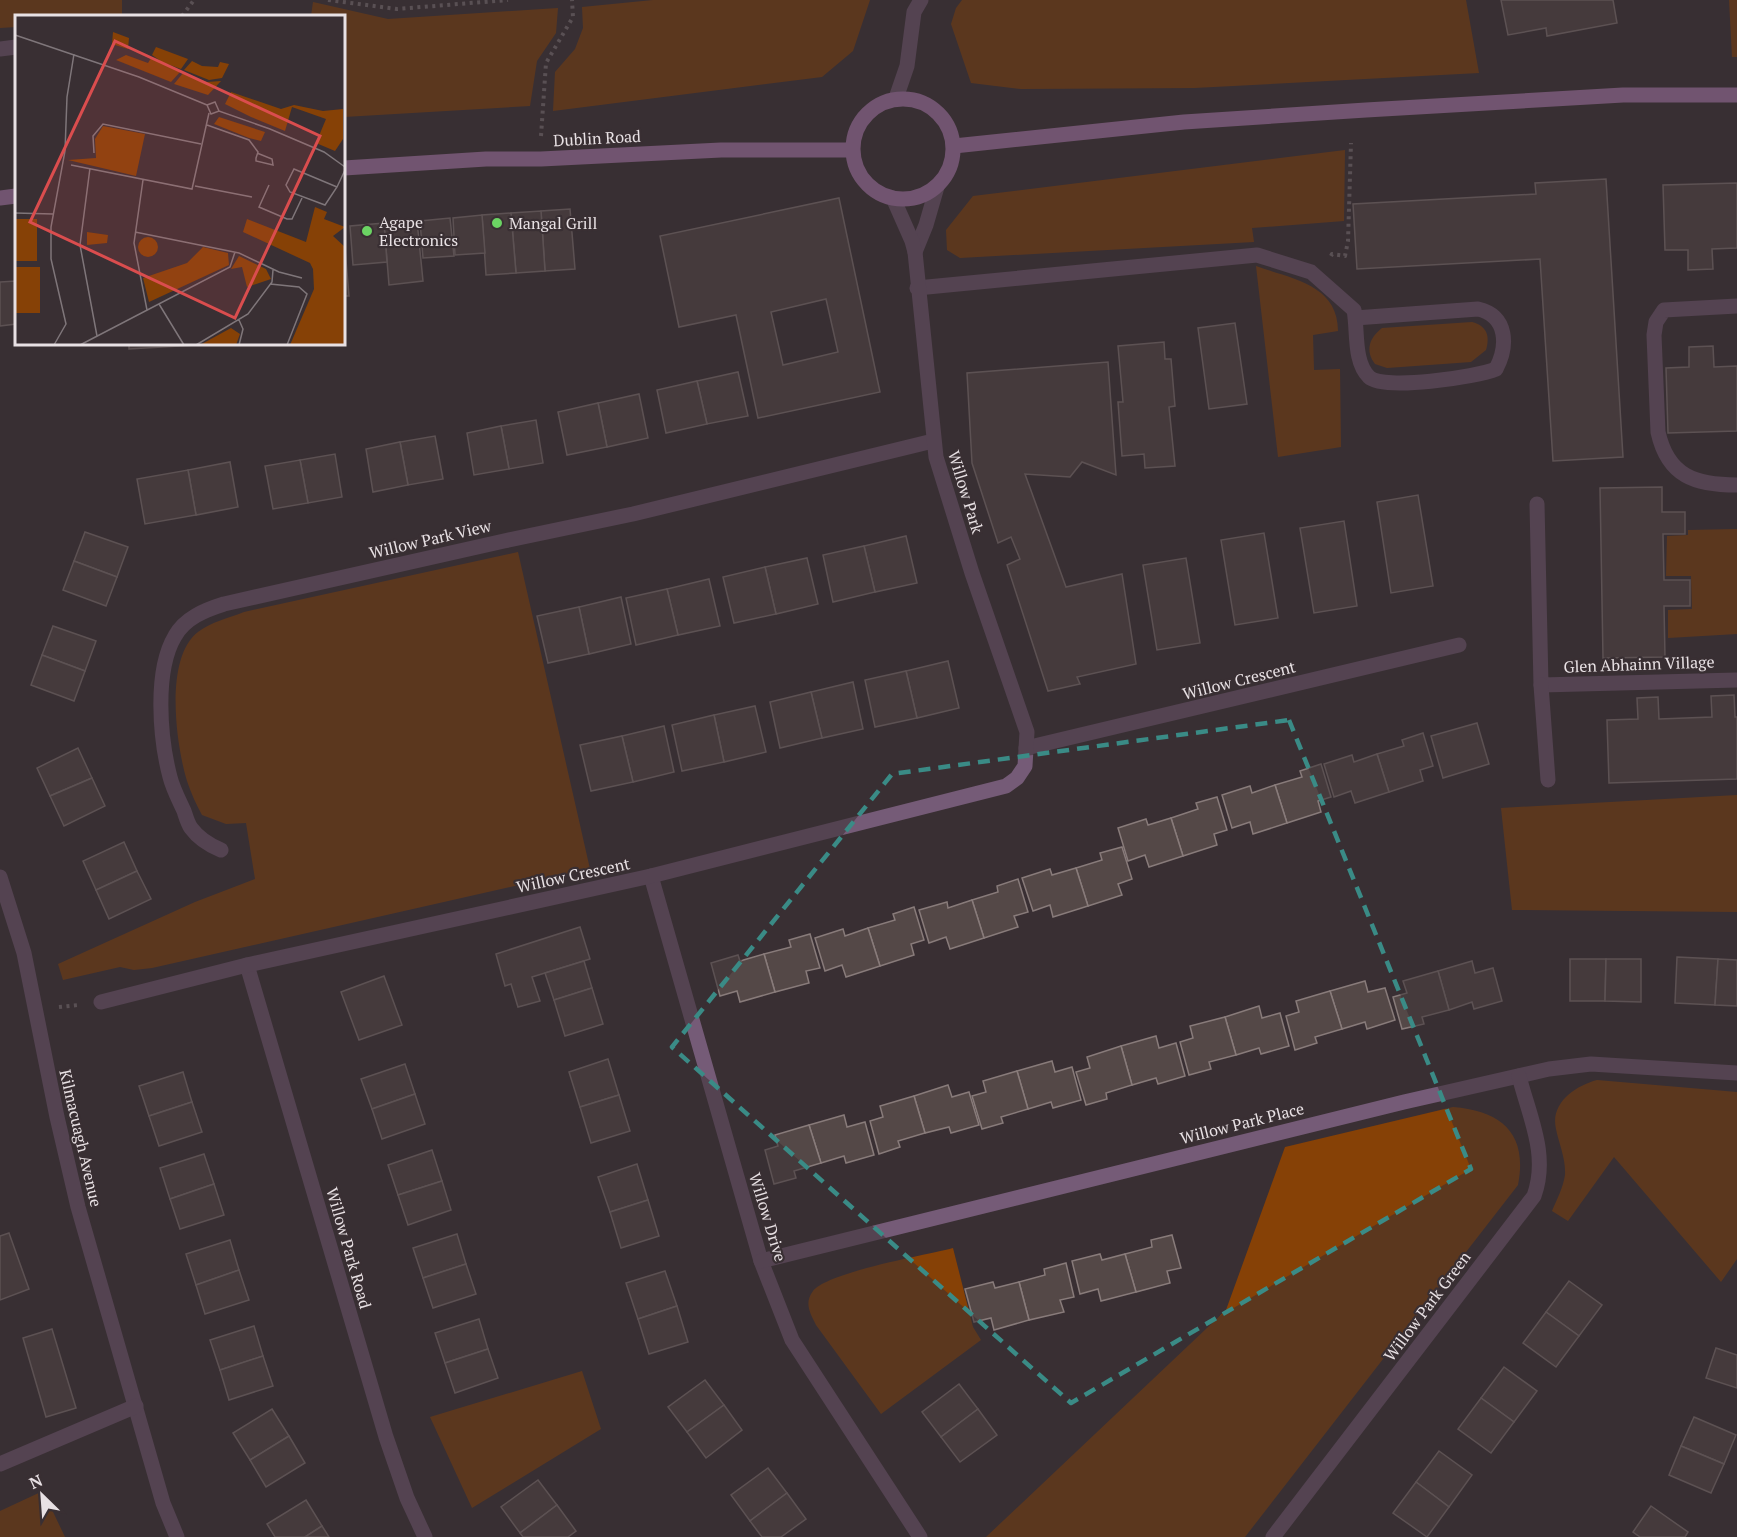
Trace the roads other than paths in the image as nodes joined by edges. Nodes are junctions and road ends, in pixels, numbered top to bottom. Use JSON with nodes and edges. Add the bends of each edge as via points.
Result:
{"nodes":[{"id":1,"x":921,"y":0,"type":"edge"},
{"id":2,"x":15,"y":47,"type":"edge"},
{"id":3,"x":0,"y":49,"type":"edge"},
{"id":4,"x":1737,"y":95,"type":"edge"},
{"id":5,"x":896,"y":98,"type":"junction"},
{"id":6,"x":954,"y":146,"type":"junction"},
{"id":7,"x":852,"y":150,"type":"junction"},
{"id":8,"x":345,"y":168,"type":"edge"},
{"id":9,"x":937,"y":187,"type":"junction"},
{"id":10,"x":15,"y":196,"type":"edge"},
{"id":11,"x":0,"y":198,"type":"edge"},
{"id":12,"x":892,"y":198,"type":"junction"},
{"id":13,"x":915,"y":252,"type":"junction"},
{"id":14,"x":917,"y":288,"type":"junction"},
{"id":15,"x":1737,"y":306,"type":"edge"},
{"id":16,"x":1355,"y":318,"type":"junction"},
{"id":17,"x":933,"y":441,"type":"junction"},
{"id":18,"x":1737,"y":485,"type":"edge"},
{"id":19,"x":1537,"y":504,"type":"dead end"},
{"id":20,"x":1459,"y":645,"type":"dead end"},
{"id":21,"x":1737,"y":680,"type":"edge"},
{"id":22,"x":1541,"y":685,"type":"junction"},
{"id":23,"x":1027,"y":740,"type":"junction"},
{"id":24,"x":1548,"y":780,"type":"dead end"},
{"id":25,"x":221,"y":850,"type":"dead end"},
{"id":26,"x":651,"y":876,"type":"junction"},
{"id":27,"x":0,"y":877,"type":"edge"},
{"id":28,"x":247,"y":965,"type":"junction"},
{"id":29,"x":101,"y":1002,"type":"road end"},
{"id":30,"x":1737,"y":1073,"type":"edge"},
{"id":31,"x":1519,"y":1076,"type":"junction"},
{"id":32,"x":761,"y":1261,"type":"junction"},
{"id":33,"x":136,"y":1406,"type":"junction"},
{"id":34,"x":0,"y":1464,"type":"edge"},
{"id":35,"x":177,"y":1537,"type":"edge"},
{"id":36,"x":425,"y":1537,"type":"edge"},
{"id":37,"x":920,"y":1537,"type":"edge"},
{"id":38,"x":1273,"y":1537,"type":"edge"}],
"edges":[{"from":1,"to":5,"type":"street","via":[[914,12],[907,66]]},
{"from":2,"to":3,"type":"street"},
{"from":4,"to":6,"type":"main road","via":[[1623,95],[1366,110],[1184,122]]},
{"from":5,"to":6,"type":"main road","via":[[929,105],[951,129]]},
{"from":5,"to":7,"type":"main road","via":[[882,102],[860,122]]},
{"from":6,"to":9,"type":"main road","via":[[953,161]]},
{"from":7,"to":8,"type":"main road","name":"Dublin Road","via":[[721,150]]},
{"from":7,"to":12,"type":"main road","via":[[864,182]]},
{"from":9,"to":12,"type":"main road","via":[[909,199]]},
{"from":9,"to":13,"type":"street"},
{"from":10,"to":11,"type":"main road"},
{"from":12,"to":13,"type":"street"},
{"from":13,"to":14,"type":"street","name":"Willow Park"},
{"from":14,"to":16,"type":"street","via":[[1257,255],[1311,272],[1354,310]]},
{"from":14,"to":17,"type":"street","name":"Willow Park"},
{"from":15,"to":18,"type":"street","via":[[1664,310],[1654,335],[1661,447],[1680,472],[1694,480],[1711,485]]},
{"from":16,"to":16,"type":"street","via":[[1478,309],[1495,316],[1504,349],[1496,369],[1491,371],[1383,384],[1368,376],[1361,362]]},
{"from":17,"to":23,"type":"street","name":"Willow Park"},
{"from":17,"to":25,"type":"street","name":"Willow Park View","via":[[204,611],[175,635],[168,649],[161,715],[171,779],[190,827],[206,843]]},
{"from":19,"to":22,"type":"street","name":"Glen Abhainn Village"},
{"from":20,"to":23,"type":"street","name":"Willow Crescent"},
{"from":21,"to":22,"type":"street","name":"Glen Abhainn Village"},
{"from":22,"to":24,"type":"street","name":"Glen Abhainn Village"},
{"from":23,"to":26,"type":"street","name":"Willow Crescent","via":[[1025,766],[1006,786]]},
{"from":26,"to":28,"type":"street","name":"Willow Crescent"},
{"from":26,"to":32,"type":"street","name":"Willow Drive"},
{"from":27,"to":33,"type":"street","name":"Kilmacuagh Avenue","via":[[24,953],[78,1207]]},
{"from":28,"to":29,"type":"street","name":"Willow Crescent"},
{"from":28,"to":36,"type":"street","name":"Willow Park Road","via":[[386,1437]]},
{"from":30,"to":31,"type":"street","name":"Willow Park Place","via":[[1591,1064]]},
{"from":31,"to":32,"type":"street","name":"Willow Park Place"},
{"from":31,"to":38,"type":"street","name":"Willow Park Green","via":[[1540,1151],[1539,1182],[1534,1196]]},
{"from":32,"to":37,"type":"street","name":"Willow Drive","via":[[792,1340]]},
{"from":33,"to":34,"type":"street"},
{"from":33,"to":35,"type":"street","name":"Kilmacuagh Avenue","via":[[163,1503]]}]}
